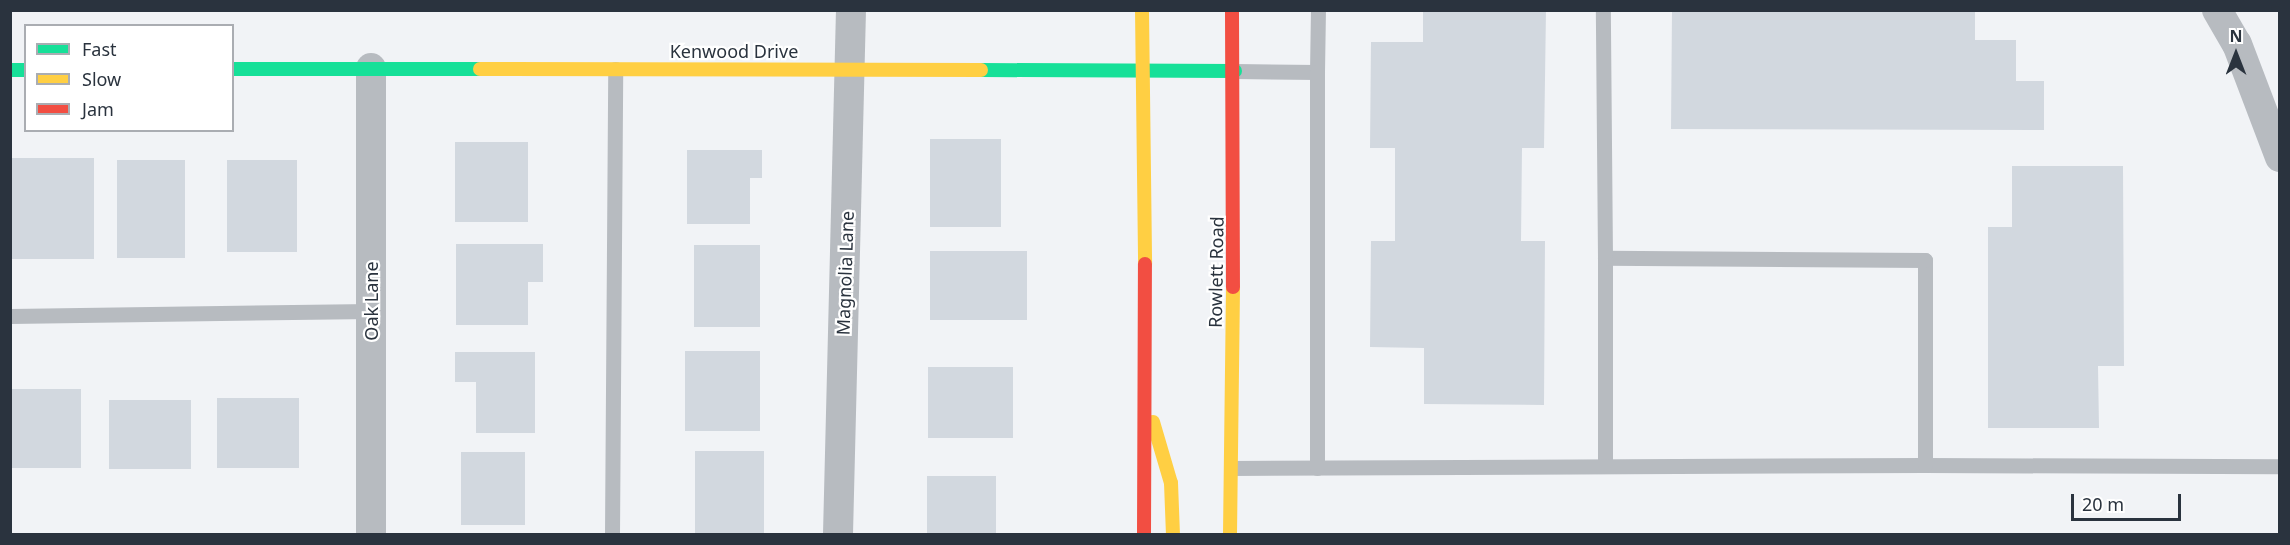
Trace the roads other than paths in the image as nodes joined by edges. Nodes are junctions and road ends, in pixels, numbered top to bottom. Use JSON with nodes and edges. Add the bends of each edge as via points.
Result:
{"nodes":[{"id":1,"x":851,"y":10,"type":"edge"},
{"id":2,"x":1142,"y":10,"type":"edge"},
{"id":3,"x":1232,"y":10,"type":"edge"},
{"id":4,"x":1318,"y":10,"type":"edge"},
{"id":5,"x":1604,"y":10,"type":"edge"},
{"id":6,"x":2217,"y":10,"type":"edge"},
{"id":7,"x":371,"y":68,"type":"junction"},
{"id":8,"x":234,"y":69,"type":"edge"},
{"id":9,"x":615,"y":69,"type":"junction"},
{"id":10,"x":851,"y":70,"type":"junction"},
{"id":11,"x":1144,"y":71,"type":"junction"},
{"id":12,"x":1235,"y":71,"type":"junction"},
{"id":13,"x":1317,"y":72,"type":"junction"},
{"id":14,"x":2280,"y":157,"type":"edge"},
{"id":15,"x":1605,"y":258,"type":"junction"},
{"id":16,"x":371,"y":311,"type":"junction"},
{"id":17,"x":10,"y":316,"type":"edge"},
{"id":18,"x":1144,"y":401,"type":"junction"},
{"id":19,"x":1925,"y":465,"type":"junction"},
{"id":20,"x":1605,"y":466,"type":"junction"},
{"id":21,"x":2280,"y":466,"type":"edge"},
{"id":22,"x":1231,"y":468,"type":"junction"},
{"id":23,"x":1317,"y":468,"type":"junction"},
{"id":24,"x":371,"y":534,"type":"edge"},
{"id":25,"x":612,"y":534,"type":"edge"},
{"id":26,"x":838,"y":534,"type":"edge"},
{"id":27,"x":1143,"y":534,"type":"edge"},
{"id":28,"x":1173,"y":534,"type":"edge"},
{"id":29,"x":1230,"y":534,"type":"edge"}],
"edges":[{"from":1,"to":10,"type":"street","name":"Magnolia Lane"},
{"from":2,"to":11,"type":"main road"},
{"from":3,"to":12,"type":"main road","name":"Rowlett Road"},
{"from":4,"to":13,"type":"lane"},
{"from":5,"to":15,"type":"lane"},
{"from":6,"to":14,"type":"street","via":[[2237,44]]},
{"from":7,"to":8,"type":"main road","name":"Kenwood Drive"},
{"from":7,"to":9,"type":"main road","name":"Kenwood Drive"},
{"from":7,"to":16,"type":"street","name":"Oak Lane"},
{"from":9,"to":10,"type":"main road","name":"Kenwood Drive"},
{"from":9,"to":25,"type":"lane"},
{"from":10,"to":11,"type":"main road","name":"Kenwood Drive"},
{"from":10,"to":26,"type":"street","name":"Magnolia Lane"},
{"from":11,"to":12,"type":"main road","name":"Kenwood Drive"},
{"from":11,"to":18,"type":"main road"},
{"from":12,"to":13,"type":"lane"},
{"from":12,"to":22,"type":"main road","name":"Rowlett Road"},
{"from":13,"to":23,"type":"lane"},
{"from":15,"to":19,"type":"lane","via":[[1925,260]]},
{"from":15,"to":20,"type":"lane"},
{"from":16,"to":17,"type":"lane"},
{"from":16,"to":24,"type":"street","name":"Oak Lane"},
{"from":18,"to":27,"type":"main road"},
{"from":18,"to":28,"type":"main road","via":[[1164,447]]},
{"from":19,"to":20,"type":"lane"},
{"from":19,"to":21,"type":"lane"},
{"from":20,"to":23,"type":"lane"},
{"from":22,"to":23,"type":"lane"},
{"from":22,"to":29,"type":"main road","name":"Rowlett Road"}]}
